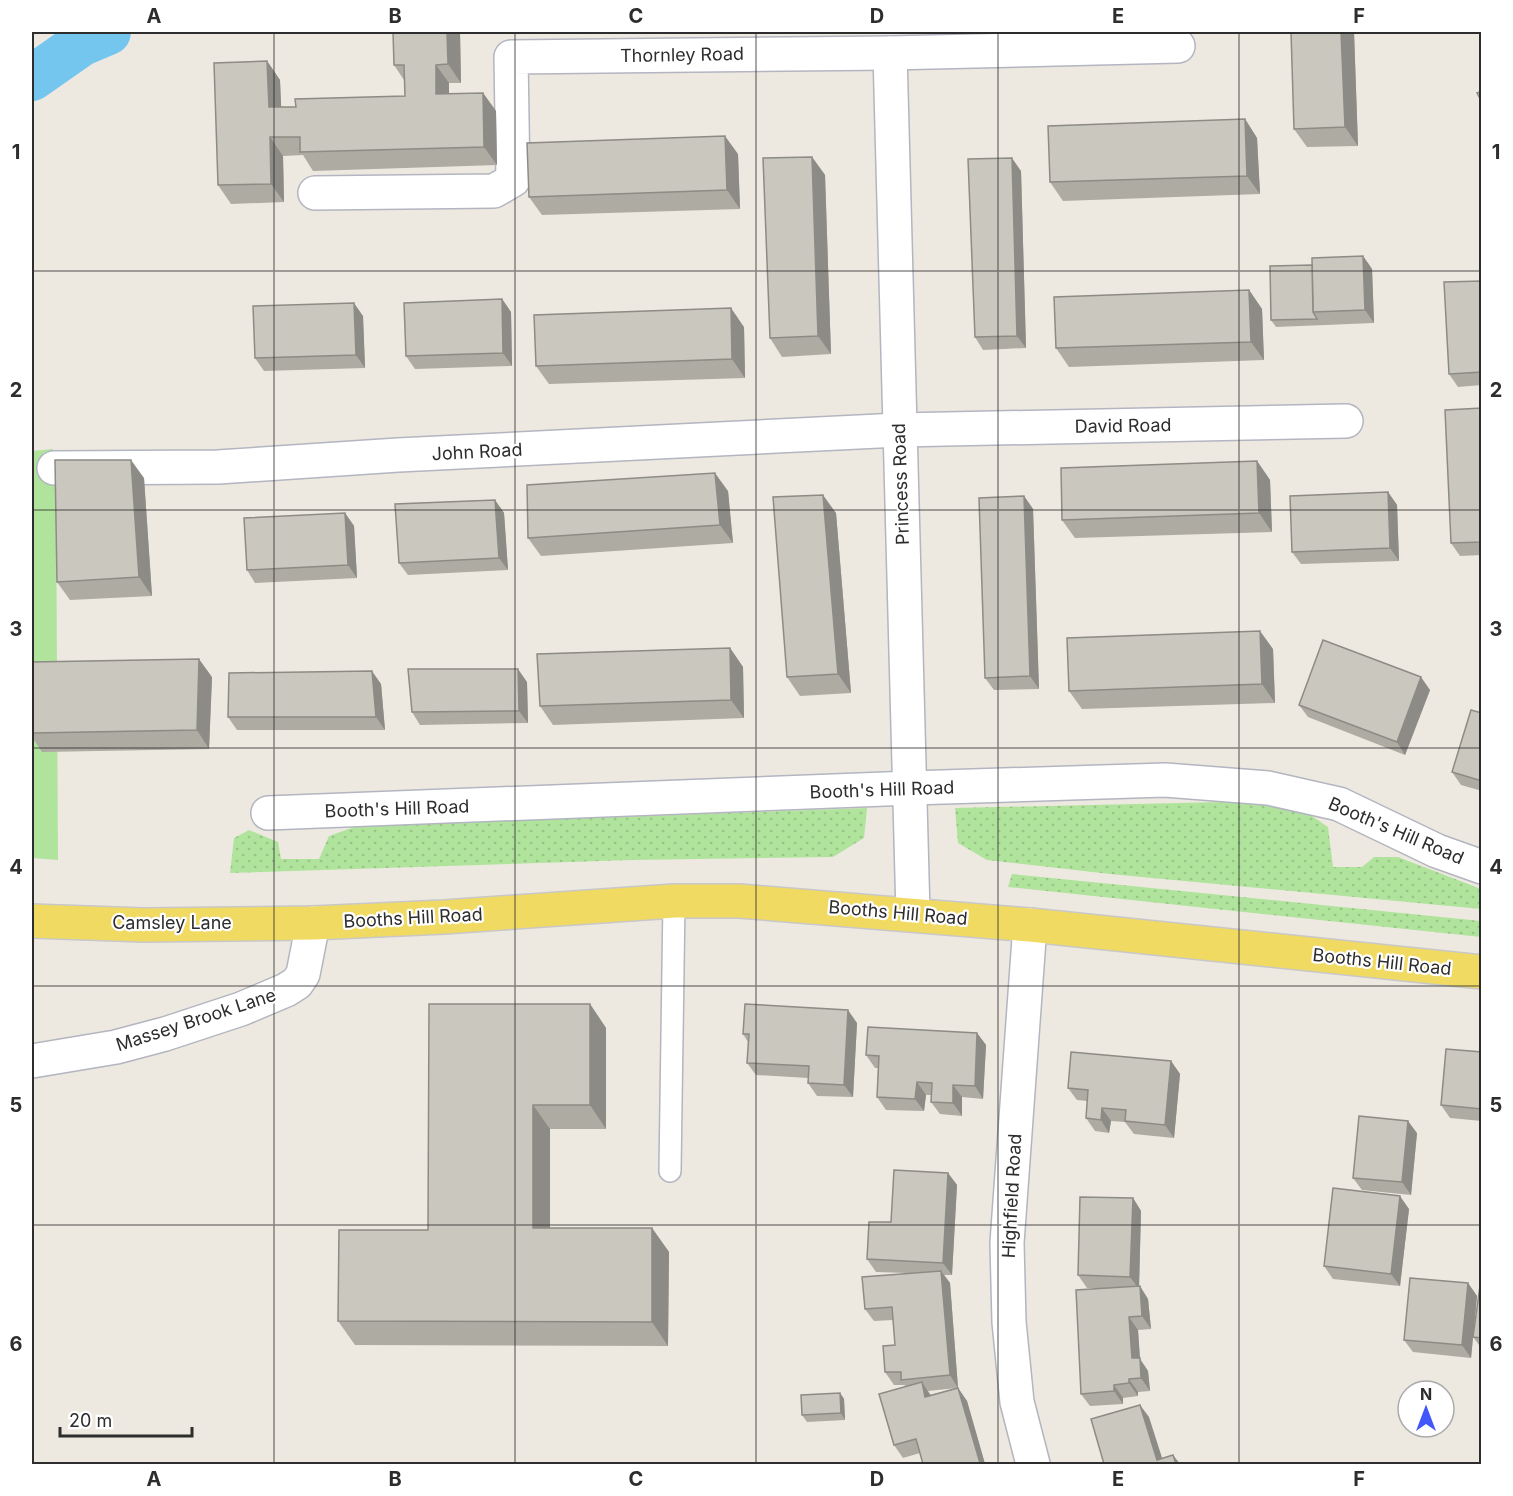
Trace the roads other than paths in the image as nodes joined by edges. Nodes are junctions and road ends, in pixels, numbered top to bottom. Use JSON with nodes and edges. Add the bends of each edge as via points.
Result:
{"nodes":[{"id":1,"x":1178,"y":46,"type":"dead end"},
{"id":2,"x":890,"y":53,"type":"junction"},
{"id":3,"x":315,"y":193,"type":"dead end"},
{"id":4,"x":1346,"y":421,"type":"dead end"},
{"id":5,"x":899,"y":430,"type":"junction"},
{"id":6,"x":54,"y":468,"type":"edge"},
{"id":7,"x":911,"y":788,"type":"junction"},
{"id":8,"x":268,"y":813,"type":"dead end"},
{"id":9,"x":1482,"y":867,"type":"edge"},
{"id":10,"x":674,"y":901,"type":"junction"},
{"id":11,"x":913,"y":914,"type":"junction"},
{"id":12,"x":32,"y":921,"type":"edge"},
{"id":13,"x":313,"y":923,"type":"junction"},
{"id":14,"x":1030,"y":925,"type":"junction"},
{"id":15,"x":1482,"y":972,"type":"edge"},
{"id":16,"x":32,"y":1061,"type":"edge"},
{"id":17,"x":670,"y":1171,"type":"dead end"},
{"id":18,"x":1033,"y":1464,"type":"edge"}],
"edges":[{"from":1,"to":2,"type":"street","name":"Thornley Road"},
{"from":2,"to":3,"type":"street","name":"Thornley Road","via":[[511,57],[513,180],[494,191]]},
{"from":2,"to":5,"type":"street","name":"Princess Road"},
{"from":4,"to":5,"type":"street","name":"David Road"},
{"from":5,"to":6,"type":"street","name":"John Road","via":[[218,467]]},
{"from":5,"to":7,"type":"street","name":"Princess Road"},
{"from":7,"to":8,"type":"street","name":"Booth's Hill Road"},
{"from":7,"to":9,"type":"street","name":"Booth's Hill Road","via":[[1165,780],[1268,788],[1339,804],[1437,851]]},
{"from":7,"to":11,"type":"street","name":"Princess Road"},
{"from":10,"to":11,"type":"main road","name":"Booths Hill Road","via":[[739,901]]},
{"from":10,"to":13,"type":"main road","name":"Booths Hill Road"},
{"from":10,"to":17,"type":"lane"},
{"from":11,"to":14,"type":"main road","name":"Booths Hill Road"},
{"from":12,"to":13,"type":"main road","name":"Camsley Lane","via":[[144,925]]},
{"from":13,"to":16,"type":"street","name":"Massey Brook Lane","via":[[303,974],[286,990],[165,1034]]},
{"from":14,"to":15,"type":"main road","name":"Booths Hill Road"},
{"from":14,"to":18,"type":"street","name":"Highfield Road","via":[[1007,1243],[1017,1402]]}]}
